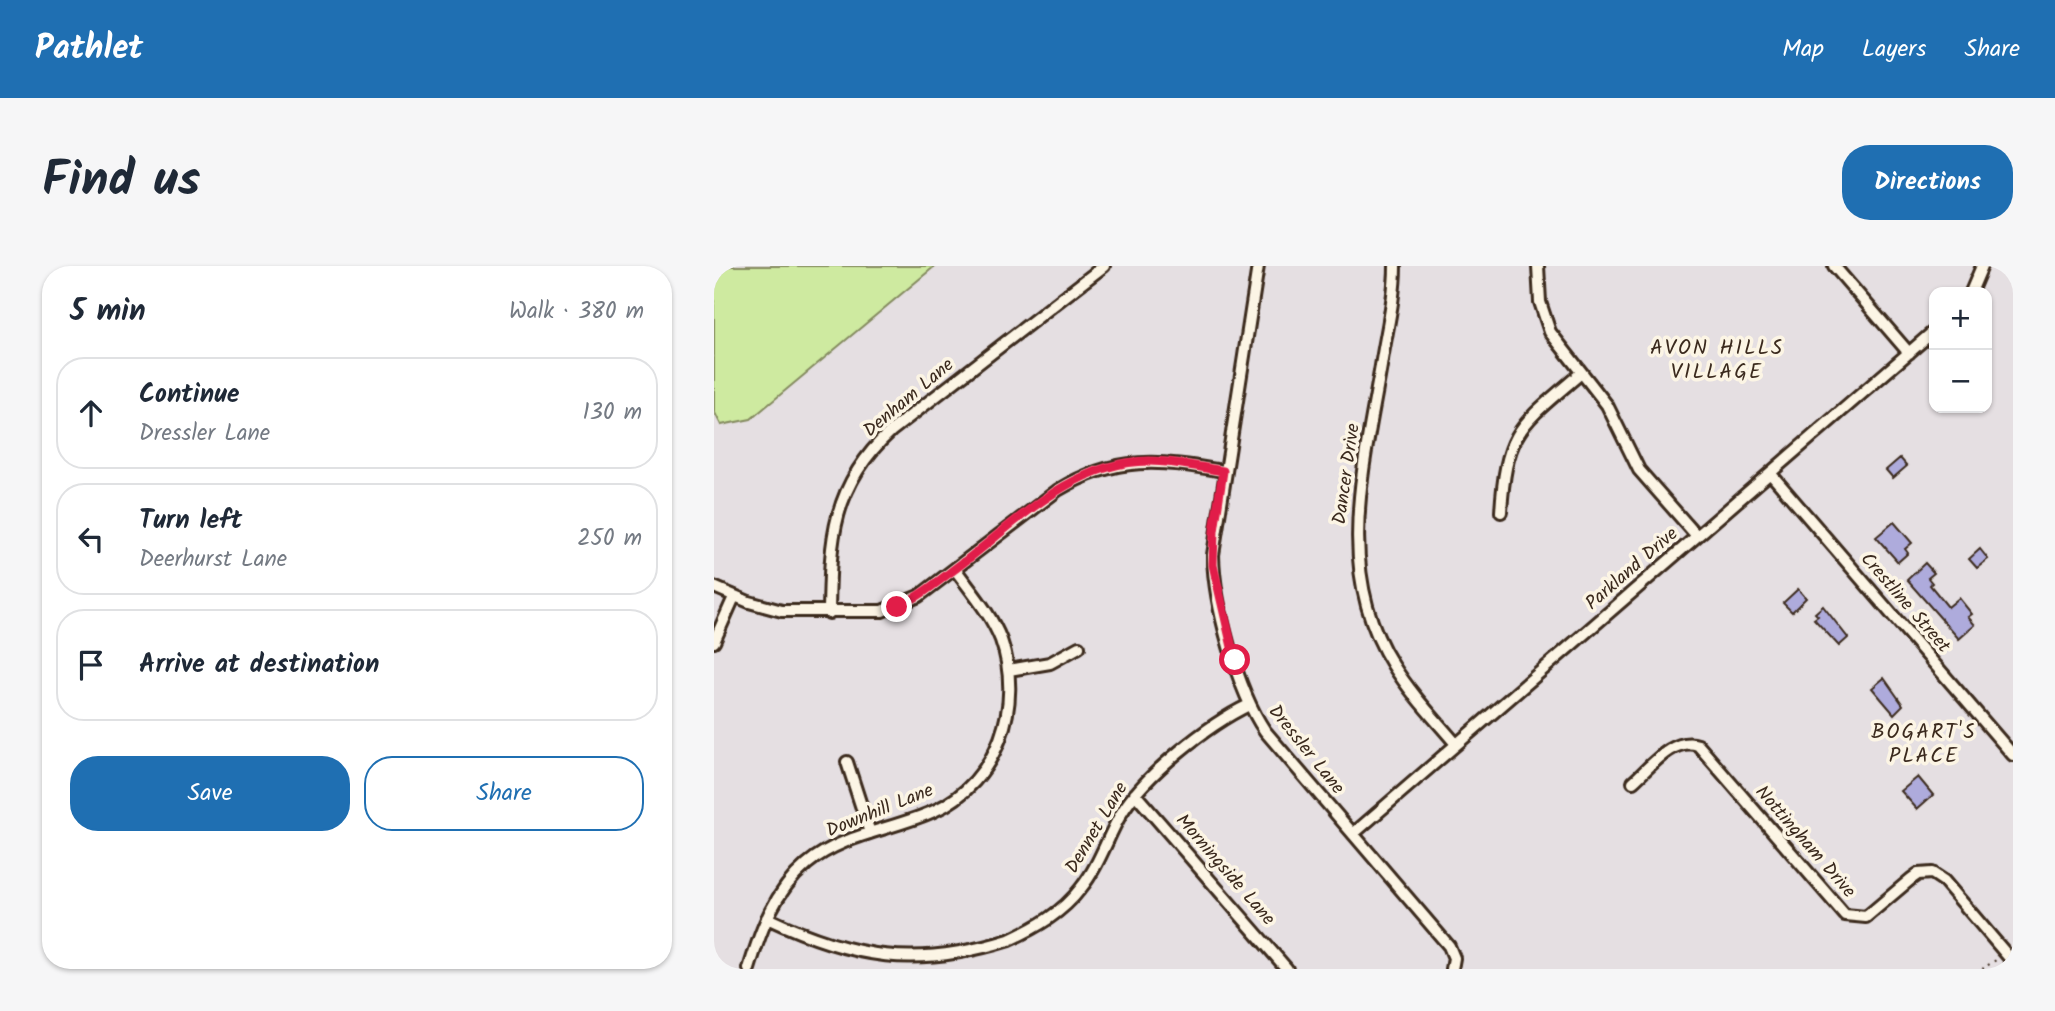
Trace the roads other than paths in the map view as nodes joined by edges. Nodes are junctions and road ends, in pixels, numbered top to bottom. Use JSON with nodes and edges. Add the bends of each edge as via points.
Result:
{"nodes":[{"id":1,"x":1104,"y":266,"type":"edge"},
{"id":2,"x":1258,"y":266,"type":"edge"},
{"id":3,"x":1395,"y":266,"type":"edge"},
{"id":4,"x":1538,"y":266,"type":"edge"},
{"id":5,"x":1834,"y":266,"type":"edge"},
{"id":6,"x":1982,"y":266,"type":"edge"},
{"id":7,"x":1973,"y":287,"type":"edge"},
{"id":8,"x":1929,"y":335,"type":"edge"},
{"id":9,"x":1909,"y":353,"type":"junction"},
{"id":10,"x":1581,"y":373,"type":"junction"},
{"id":11,"x":1223,"y":471,"type":"junction"},
{"id":12,"x":1770,"y":473,"type":"junction"},
{"id":13,"x":1501,"y":512,"type":"dead end"},
{"id":14,"x":1696,"y":536,"type":"junction"},
{"id":15,"x":955,"y":569,"type":"junction"},
{"id":16,"x":714,"y":587,"type":"edge"},
{"id":17,"x":734,"y":597,"type":"junction"},
{"id":18,"x":829,"y":613,"type":"junction"},
{"id":19,"x":714,"y":642,"type":"edge"},
{"id":20,"x":1079,"y":647,"type":"dead end"},
{"id":21,"x":1009,"y":670,"type":"junction"},
{"id":22,"x":1249,"y":705,"type":"junction"},
{"id":23,"x":1456,"y":744,"type":"junction"},
{"id":24,"x":2013,"y":755,"type":"edge"},
{"id":25,"x":847,"y":762,"type":"dead end"},
{"id":26,"x":1633,"y":782,"type":"dead end"},
{"id":27,"x":1135,"y":794,"type":"junction"},
{"id":28,"x":870,"y":833,"type":"junction"},
{"id":29,"x":1353,"y":834,"type":"junction"},
{"id":30,"x":767,"y":918,"type":"junction"},
{"id":31,"x":2013,"y":962,"type":"edge"},
{"id":32,"x":749,"y":969,"type":"edge"},
{"id":33,"x":1287,"y":969,"type":"edge"},
{"id":34,"x":1452,"y":969,"type":"edge"}],
"edges":[{"from":1,"to":18,"type":"street","name":"Denham Lane","via":[[891,431],[870,453],[845,492],[835,519]]},
{"from":2,"to":11,"type":"street","name":"Dressler Lane"},
{"from":3,"to":23,"type":"street","name":"Dancer Drive","via":[[1357,511],[1357,565],[1369,617],[1389,659]]},
{"from":4,"to":10,"type":"street","via":[[1545,321]]},
{"from":5,"to":9,"type":"street"},
{"from":6,"to":7,"type":"street"},
{"from":8,"to":9,"type":"street","name":"Parkland Drive"},
{"from":9,"to":12,"type":"street","name":"Parkland Drive"},
{"from":10,"to":13,"type":"street","via":[[1532,415],[1512,443],[1504,464]]},
{"from":10,"to":14,"type":"street","via":[[1612,412],[1639,470]]},
{"from":11,"to":15,"type":"street","via":[[1147,461],[1114,465],[1083,476]]},
{"from":11,"to":22,"type":"street","name":"Dressler Lane","via":[[1213,565]]},
{"from":12,"to":14,"type":"street","name":"Parkland Drive"},
{"from":12,"to":24,"type":"street","name":"Crestline Street"},
{"from":14,"to":23,"type":"street","name":"Parkland Drive"},
{"from":15,"to":18,"type":"street","via":[[897,607]]},
{"from":15,"to":21,"type":"street","name":"Downhill Lane","via":[[995,627]]},
{"from":16,"to":17,"type":"street"},
{"from":17,"to":18,"type":"street","via":[[782,611]]},
{"from":17,"to":19,"type":"street"},
{"from":20,"to":21,"type":"street","via":[[1050,663]]},
{"from":21,"to":28,"type":"street","name":"Downhill Lane","via":[[1006,724],[978,777],[937,810]]},
{"from":22,"to":27,"type":"street","name":"Dennet Lane","via":[[1215,723]]},
{"from":22,"to":29,"type":"street","name":"Dressler Lane","via":[[1265,731]]},
{"from":23,"to":29,"type":"street","name":"Parkland Drive"},
{"from":25,"to":28,"type":"street"},
{"from":26,"to":31,"type":"street","name":"Nottingham Drive","via":[[1674,747],[1698,745],[1845,915],[1866,917],[1910,879],[1932,873]]},
{"from":27,"to":30,"type":"street","name":"Dennet Lane","via":[[1073,898],[1033,929],[980,952],[933,963],[875,961],[830,947]]},
{"from":27,"to":33,"type":"street","name":"Morningside Lane"},
{"from":28,"to":30,"type":"street","name":"Downhill Lane","via":[[828,850],[806,865],[785,886]]},
{"from":29,"to":34,"type":"street","name":"Dressler Lane","via":[[1449,946]]},
{"from":30,"to":32,"type":"street","name":"Downhill Lane"}]}
